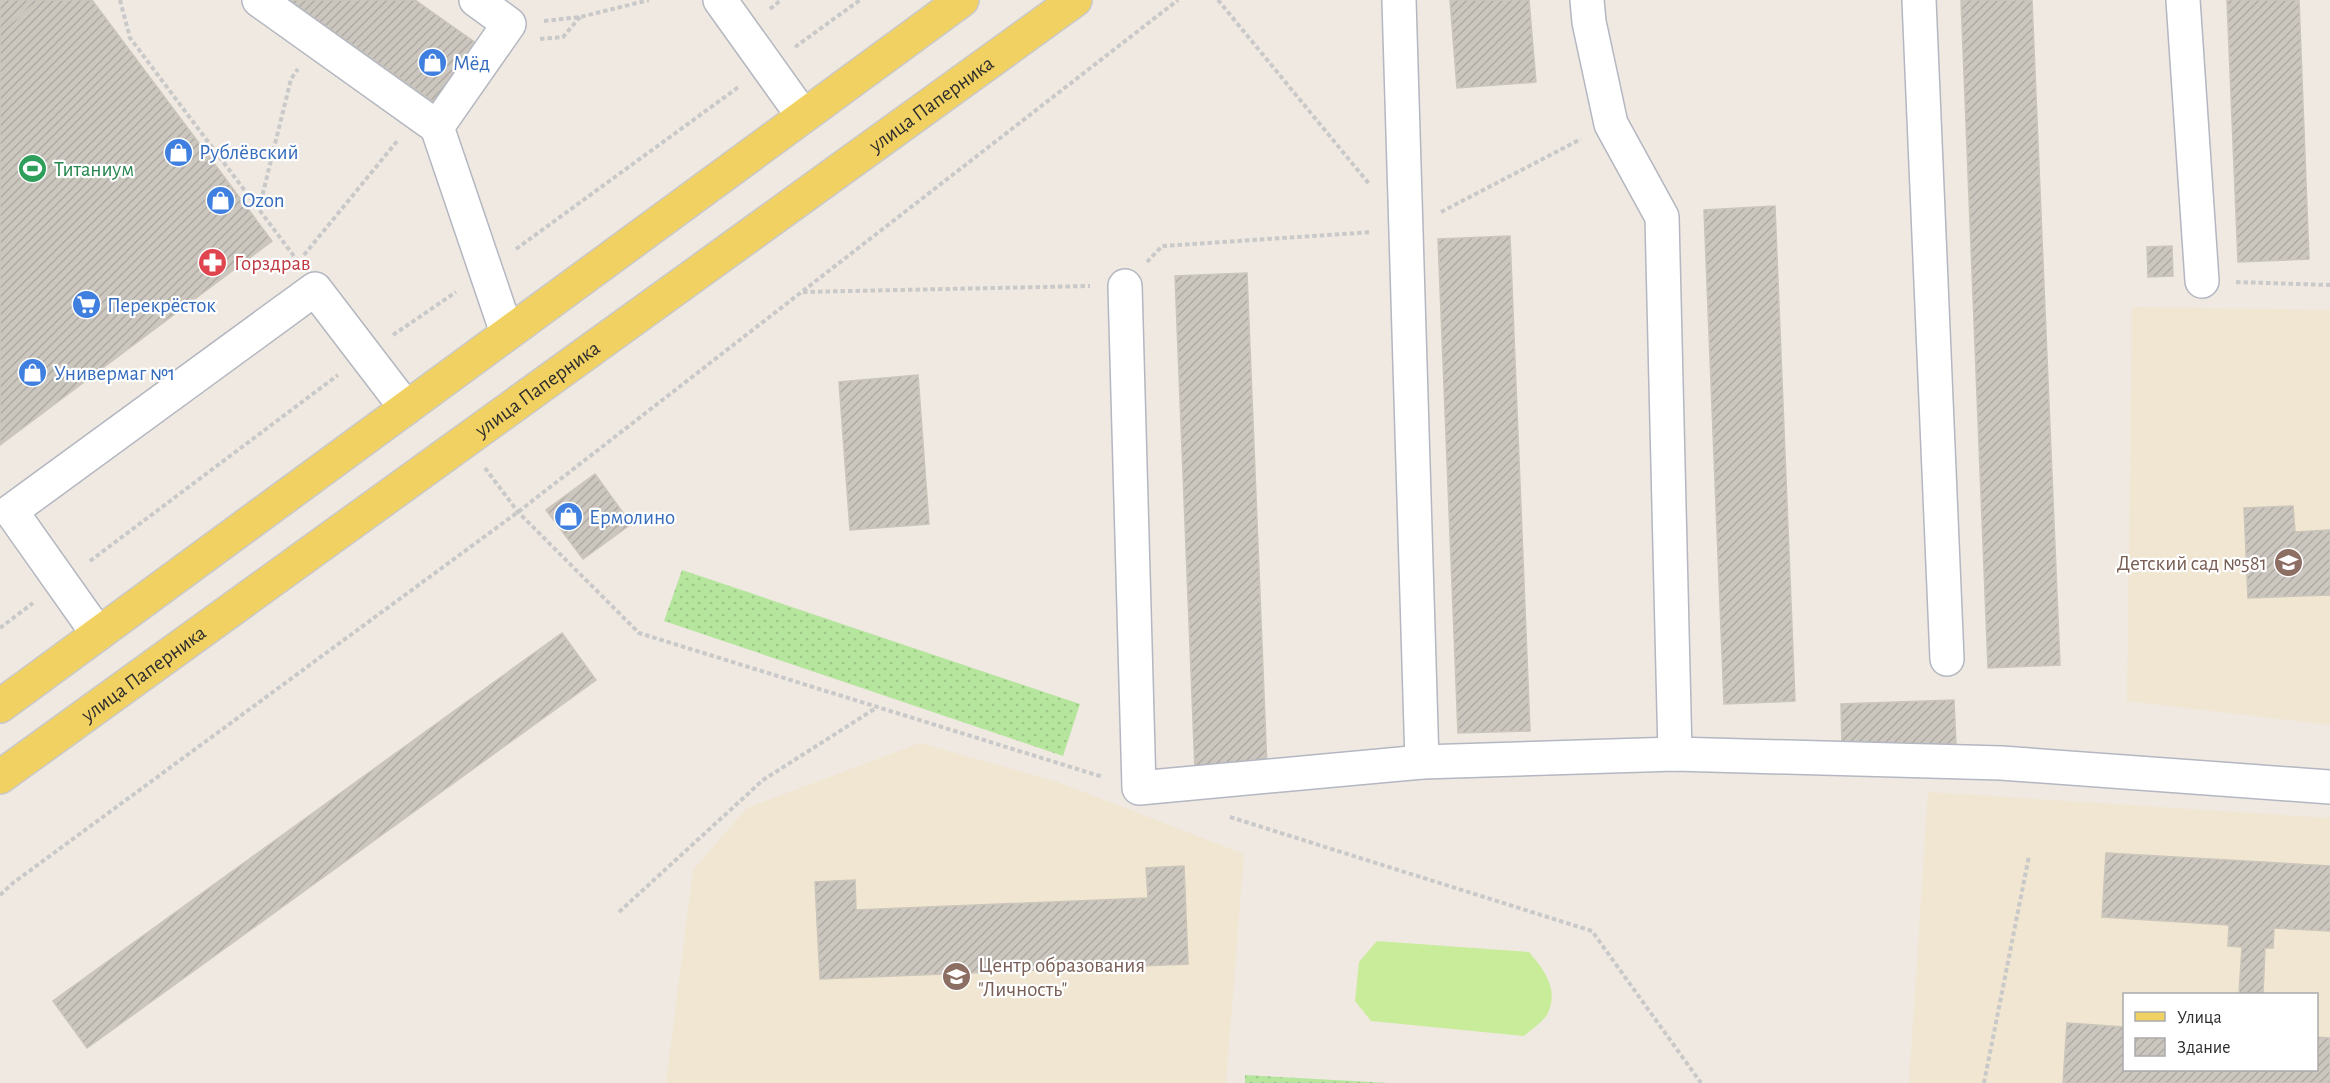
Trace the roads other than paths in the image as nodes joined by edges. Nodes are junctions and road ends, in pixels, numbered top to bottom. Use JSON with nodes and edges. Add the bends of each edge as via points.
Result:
{"nodes":[{"id":1,"x":259,"y":0,"type":"edge"},
{"id":2,"x":476,"y":0,"type":"edge"},
{"id":3,"x":720,"y":0,"type":"edge"},
{"id":4,"x":962,"y":0,"type":"edge"},
{"id":5,"x":1075,"y":0,"type":"edge"},
{"id":6,"x":1399,"y":0,"type":"edge"},
{"id":7,"x":1587,"y":0,"type":"edge"},
{"id":8,"x":1919,"y":0,"type":"edge"},
{"id":9,"x":2183,"y":0,"type":"edge"},
{"id":10,"x":803,"y":116,"type":"junction"},
{"id":11,"x":437,"y":127,"type":"junction"},
{"id":12,"x":2202,"y":281,"type":"road end"},
{"id":13,"x":1125,"y":286,"type":"road end"},
{"id":14,"x":507,"y":333,"type":"junction"},
{"id":15,"x":406,"y":408,"type":"junction"},
{"id":16,"x":5,"y":515,"type":"edge"},
{"id":17,"x":98,"y":634,"type":"junction"},
{"id":18,"x":1947,"y":659,"type":"dead end"},
{"id":19,"x":0,"y":706,"type":"edge"},
{"id":20,"x":1675,"y":754,"type":"junction"},
{"id":21,"x":1422,"y":762,"type":"junction"},
{"id":22,"x":0,"y":777,"type":"edge"},
{"id":23,"x":2330,"y":787,"type":"edge"}],
"edges":[{"from":1,"to":11,"type":"lane"},
{"from":2,"to":11,"type":"lane","via":[[509,24]]},
{"from":3,"to":10,"type":"lane"},
{"from":4,"to":10,"type":"main road"},
{"from":5,"to":22,"type":"main road","name":"улица Паперника"},
{"from":6,"to":21,"type":"lane"},
{"from":7,"to":20,"type":"lane","via":[[1611,124],[1662,217]]},
{"from":8,"to":18,"type":"lane"},
{"from":9,"to":12,"type":"lane"},
{"from":10,"to":14,"type":"main road"},
{"from":11,"to":14,"type":"lane"},
{"from":13,"to":21,"type":"lane","via":[[1139,788]]},
{"from":14,"to":15,"type":"main road"},
{"from":15,"to":16,"type":"lane","via":[[315,289]]},
{"from":15,"to":17,"type":"main road"},
{"from":16,"to":17,"type":"lane","via":[[62,582]]},
{"from":17,"to":19,"type":"main road"},
{"from":20,"to":21,"type":"lane"},
{"from":20,"to":23,"type":"lane","via":[[2001,763]]}]}
